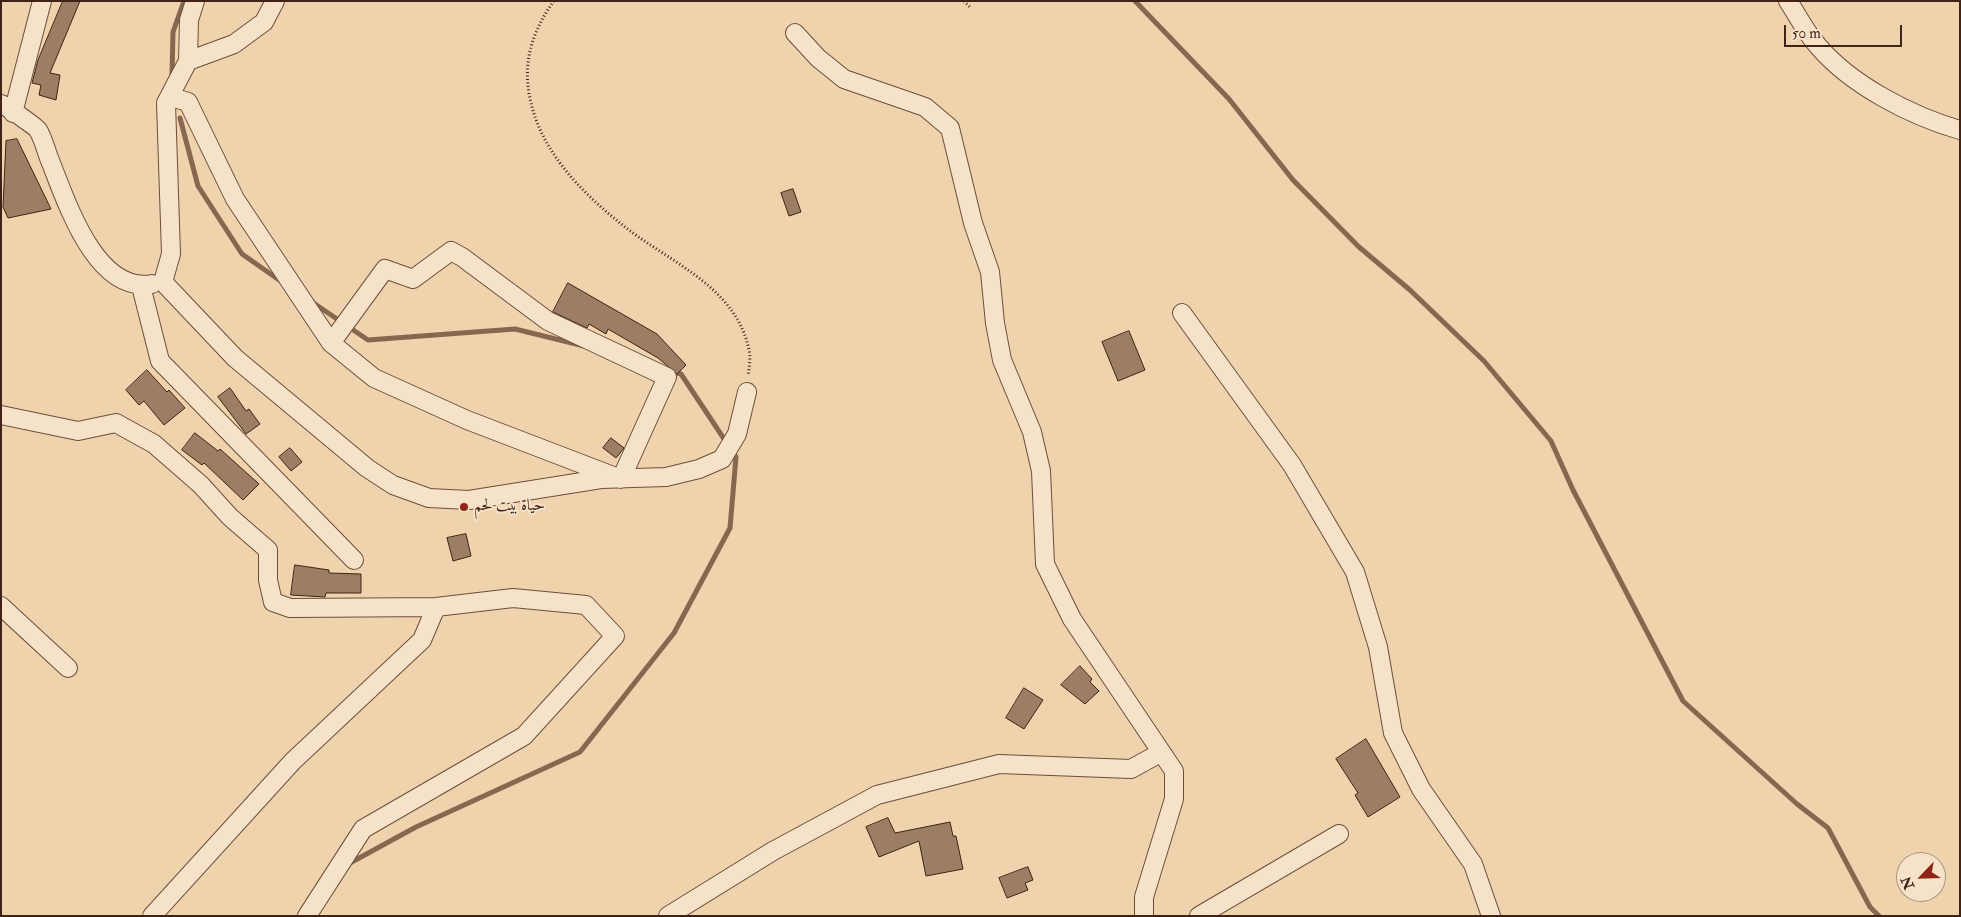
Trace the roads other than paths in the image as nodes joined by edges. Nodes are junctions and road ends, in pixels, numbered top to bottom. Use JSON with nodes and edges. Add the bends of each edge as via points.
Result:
{"nodes":[{"id":1,"x":42,"y":1,"type":"edge"},
{"id":2,"x":195,"y":1,"type":"edge"},
{"id":3,"x":275,"y":1,"type":"edge"},
{"id":4,"x":1788,"y":1,"type":"edge"},
{"id":5,"x":795,"y":33,"type":"dead end"},
{"id":6,"x":188,"y":61,"type":"junction"},
{"id":7,"x":171,"y":96,"type":"junction"},
{"id":8,"x":7,"y":108,"type":"edge"},
{"id":9,"x":1960,"y":130,"type":"edge"},
{"id":10,"x":163,"y":282,"type":"junction"},
{"id":11,"x":141,"y":286,"type":"junction"},
{"id":12,"x":1182,"y":313,"type":"dead end"},
{"id":13,"x":331,"y":343,"type":"junction"},
{"id":14,"x":747,"y":392,"type":"road end"},
{"id":15,"x":1,"y":415,"type":"edge"},
{"id":16,"x":620,"y":479,"type":"junction"},
{"id":17,"x":354,"y":560,"type":"dead end"},
{"id":18,"x":1,"y":606,"type":"edge"},
{"id":19,"x":436,"y":607,"type":"junction"},
{"id":20,"x":68,"y":668,"type":"dead end"},
{"id":21,"x":1160,"y":753,"type":"junction"},
{"id":22,"x":1339,"y":834,"type":"dead end"},
{"id":23,"x":152,"y":916,"type":"edge"},
{"id":24,"x":307,"y":916,"type":"edge"},
{"id":25,"x":668,"y":916,"type":"edge"},
{"id":26,"x":1144,"y":916,"type":"edge"},
{"id":27,"x":1198,"y":916,"type":"edge"},
{"id":28,"x":1491,"y":916,"type":"edge"}],
"edges":[{"from":1,"to":8,"type":"street"},
{"from":2,"to":6,"type":"street","via":[[189,20]]},
{"from":3,"to":6,"type":"street","via":[[264,22],[234,44]]},
{"from":4,"to":9,"type":"street","via":[[1817,45],[1836,66],[1919,115]]},
{"from":5,"to":21,"type":"street","via":[[844,79],[925,107],[950,128],[973,223],[990,272],[1002,360],[1032,432],[1041,471],[1045,564],[1072,620]]},
{"from":6,"to":7,"type":"street"},
{"from":7,"to":10,"type":"street","via":[[166,103],[171,254]]},
{"from":7,"to":13,"type":"street","via":[[188,102],[235,199]]},
{"from":8,"to":11,"type":"street","via":[[38,129],[73,217],[90,248],[113,275]]},
{"from":10,"to":11,"type":"street"},
{"from":10,"to":16,"type":"street","via":[[235,358],[367,468],[393,485],[429,498],[469,500],[601,479]]},
{"from":11,"to":17,"type":"street","via":[[160,361]]},
{"from":12,"to":28,"type":"street","via":[[1292,465],[1355,572],[1378,647],[1392,733],[1421,788],[1473,864]]},
{"from":13,"to":16,"type":"street","via":[[374,378],[467,420]]},
{"from":13,"to":16,"type":"street","via":[[385,269],[413,279],[451,251],[548,321],[667,378]]},
{"from":14,"to":16,"type":"street","via":[[737,434],[722,459],[666,477]]},
{"from":15,"to":19,"type":"street","via":[[78,431],[116,423],[154,444],[202,485],[230,517],[268,550],[268,580],[273,602],[290,608]]},
{"from":18,"to":20,"type":"street"},
{"from":19,"to":23,"type":"street","via":[[422,640],[293,761]]},
{"from":19,"to":24,"type":"street","via":[[513,598],[586,605],[615,636],[524,736],[363,830]]},
{"from":21,"to":25,"type":"street","via":[[1131,769],[1000,764],[877,794],[773,851]]},
{"from":21,"to":26,"type":"street","via":[[1174,771],[1174,799],[1144,897]]},
{"from":22,"to":27,"type":"street"}]}
